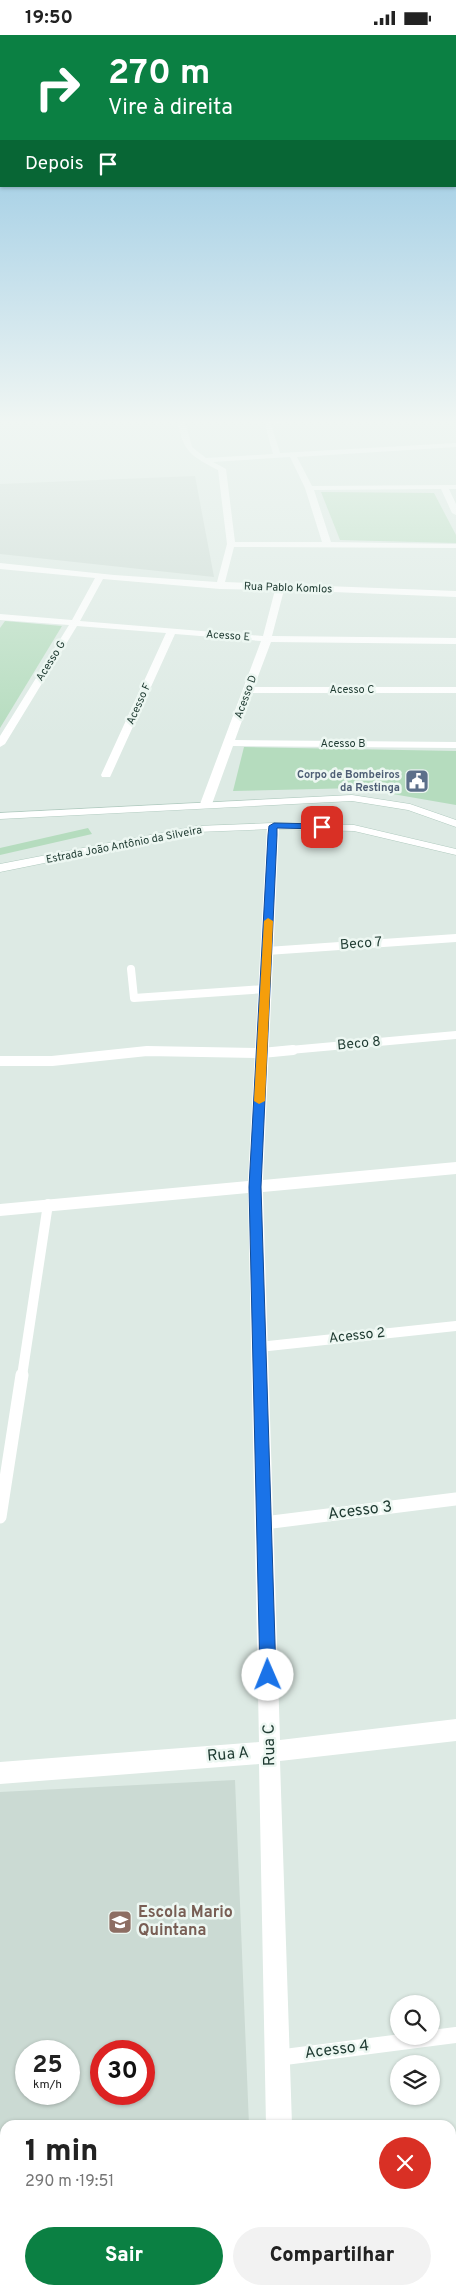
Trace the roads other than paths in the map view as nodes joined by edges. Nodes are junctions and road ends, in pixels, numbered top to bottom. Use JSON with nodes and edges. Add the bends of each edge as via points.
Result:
{"nodes":[{"id":1,"x":229,"y":526,"type":"edge"},
{"id":2,"x":321,"y":526,"type":"edge"},
{"id":3,"x":231,"y":543,"type":"junction"},
{"id":4,"x":327,"y":544,"type":"junction"},
{"id":5,"x":456,"y":547,"type":"edge"},
{"id":6,"x":0,"y":566,"type":"edge"},
{"id":7,"x":100,"y":577,"type":"junction"},
{"id":8,"x":220,"y":586,"type":"junction"},
{"id":9,"x":280,"y":588,"type":"junction"},
{"id":10,"x":456,"y":594,"type":"edge"},
{"id":11,"x":0,"y":617,"type":"edge"},
{"id":12,"x":74,"y":624,"type":"junction"},
{"id":13,"x":171,"y":633,"type":"junction"},
{"id":14,"x":267,"y":639,"type":"junction"},
{"id":15,"x":456,"y":641,"type":"edge"},
{"id":16,"x":249,"y":690,"type":"junction"},
{"id":17,"x":456,"y":690,"type":"edge"},
{"id":18,"x":230,"y":743,"type":"junction"},
{"id":19,"x":0,"y":744,"type":"edge"},
{"id":20,"x":456,"y":745,"type":"edge"},
{"id":21,"x":106,"y":775,"type":"dead end"},
{"id":22,"x":206,"y":804,"type":"junction"},
{"id":23,"x":0,"y":815,"type":"edge"},
{"id":24,"x":456,"y":824,"type":"edge"},
{"id":25,"x":274,"y":826,"type":"junction"},
{"id":26,"x":456,"y":852,"type":"edge"},
{"id":27,"x":0,"y":868,"type":"edge"},
{"id":28,"x":456,"y":938,"type":"edge"},
{"id":29,"x":267,"y":951,"type":"junction"},
{"id":30,"x":131,"y":969,"type":"dead end"},
{"id":31,"x":265,"y":989,"type":"junction"},
{"id":32,"x":456,"y":1035,"type":"edge"},
{"id":33,"x":262,"y":1053,"type":"junction"},
{"id":34,"x":0,"y":1061,"type":"edge"},
{"id":35,"x":456,"y":1168,"type":"edge"},
{"id":36,"x":255,"y":1187,"type":"junction"},
{"id":37,"x":48,"y":1205,"type":"junction"},
{"id":38,"x":0,"y":1209,"type":"edge"},
{"id":39,"x":456,"y":1325,"type":"edge"},
{"id":40,"x":259,"y":1347,"type":"junction"},
{"id":41,"x":456,"y":1499,"type":"edge"},
{"id":42,"x":0,"y":1517,"type":"edge"},
{"id":43,"x":264,"y":1523,"type":"junction"},
{"id":44,"x":456,"y":1730,"type":"edge"},
{"id":45,"x":270,"y":1752,"type":"junction"},
{"id":46,"x":0,"y":1773,"type":"edge"},
{"id":47,"x":456,"y":2035,"type":"edge"},
{"id":48,"x":277,"y":2058,"type":"junction"},
{"id":49,"x":279,"y":2120,"type":"edge"}],
"edges":[{"from":1,"to":3,"type":"street"},
{"from":2,"to":4,"type":"street"},
{"from":3,"to":4,"type":"street"},
{"from":3,"to":8,"type":"street"},
{"from":4,"to":5,"type":"street"},
{"from":6,"to":7,"type":"street","name":"Rua Pablo Komlos"},
{"from":7,"to":8,"type":"street","name":"Rua Pablo Komlos"},
{"from":7,"to":12,"type":"street","name":"Acesso G"},
{"from":8,"to":9,"type":"street","name":"Rua Pablo Komlos"},
{"from":9,"to":10,"type":"street","name":"Rua Pablo Komlos"},
{"from":9,"to":14,"type":"street","name":"Acesso D"},
{"from":11,"to":12,"type":"street","name":"Acesso E"},
{"from":12,"to":13,"type":"street","name":"Acesso E"},
{"from":12,"to":19,"type":"street","name":"Acesso G"},
{"from":13,"to":14,"type":"street","name":"Acesso E"},
{"from":13,"to":21,"type":"street","name":"Acesso F"},
{"from":14,"to":15,"type":"street","name":"Acesso E"},
{"from":14,"to":16,"type":"street","name":"Acesso D"},
{"from":16,"to":17,"type":"street","name":"Acesso C"},
{"from":16,"to":18,"type":"street","name":"Acesso D"},
{"from":18,"to":20,"type":"street","name":"Acesso B"},
{"from":18,"to":22,"type":"street","name":"Acesso D"},
{"from":22,"to":23,"type":"street","name":"Estrada João Antônio da Silveira"},
{"from":22,"to":24,"type":"street","name":"Estrada João Antônio da Silveira","via":[[352,798],[410,807]]},
{"from":25,"to":26,"type":"street","name":"Estrada João Antônio da Silveira","via":[[354,827]]},
{"from":25,"to":27,"type":"street","name":"Estrada João Antônio da Silveira","via":[[197,829]]},
{"from":25,"to":29,"type":"street","name":"Rua C"},
{"from":28,"to":29,"type":"lane","name":"Beco 7"},
{"from":29,"to":31,"type":"street","name":"Rua C"},
{"from":30,"to":31,"type":"lane","via":[[134,998]]},
{"from":31,"to":33,"type":"street","name":"Rua C"},
{"from":32,"to":33,"type":"lane","name":"Beco 8"},
{"from":33,"to":34,"type":"lane","name":"Beco 8","via":[[147,1051],[52,1061]]},
{"from":33,"to":36,"type":"street","name":"Rua C"},
{"from":35,"to":36,"type":"street"},
{"from":36,"to":37,"type":"street"},
{"from":36,"to":40,"type":"street","name":"Rua C"},
{"from":37,"to":38,"type":"street"},
{"from":37,"to":42,"type":"lane"},
{"from":39,"to":40,"type":"lane","name":"Acesso 2"},
{"from":40,"to":43,"type":"street","name":"Rua C"},
{"from":41,"to":43,"type":"lane","name":"Acesso 3"},
{"from":43,"to":45,"type":"street","name":"Rua C"},
{"from":44,"to":45,"type":"street","name":"Rua A"},
{"from":45,"to":46,"type":"street","name":"Rua A"},
{"from":45,"to":48,"type":"street","name":"Rua C"},
{"from":47,"to":48,"type":"lane","name":"Acesso 4"},
{"from":48,"to":49,"type":"street","name":"Rua C"}]}
